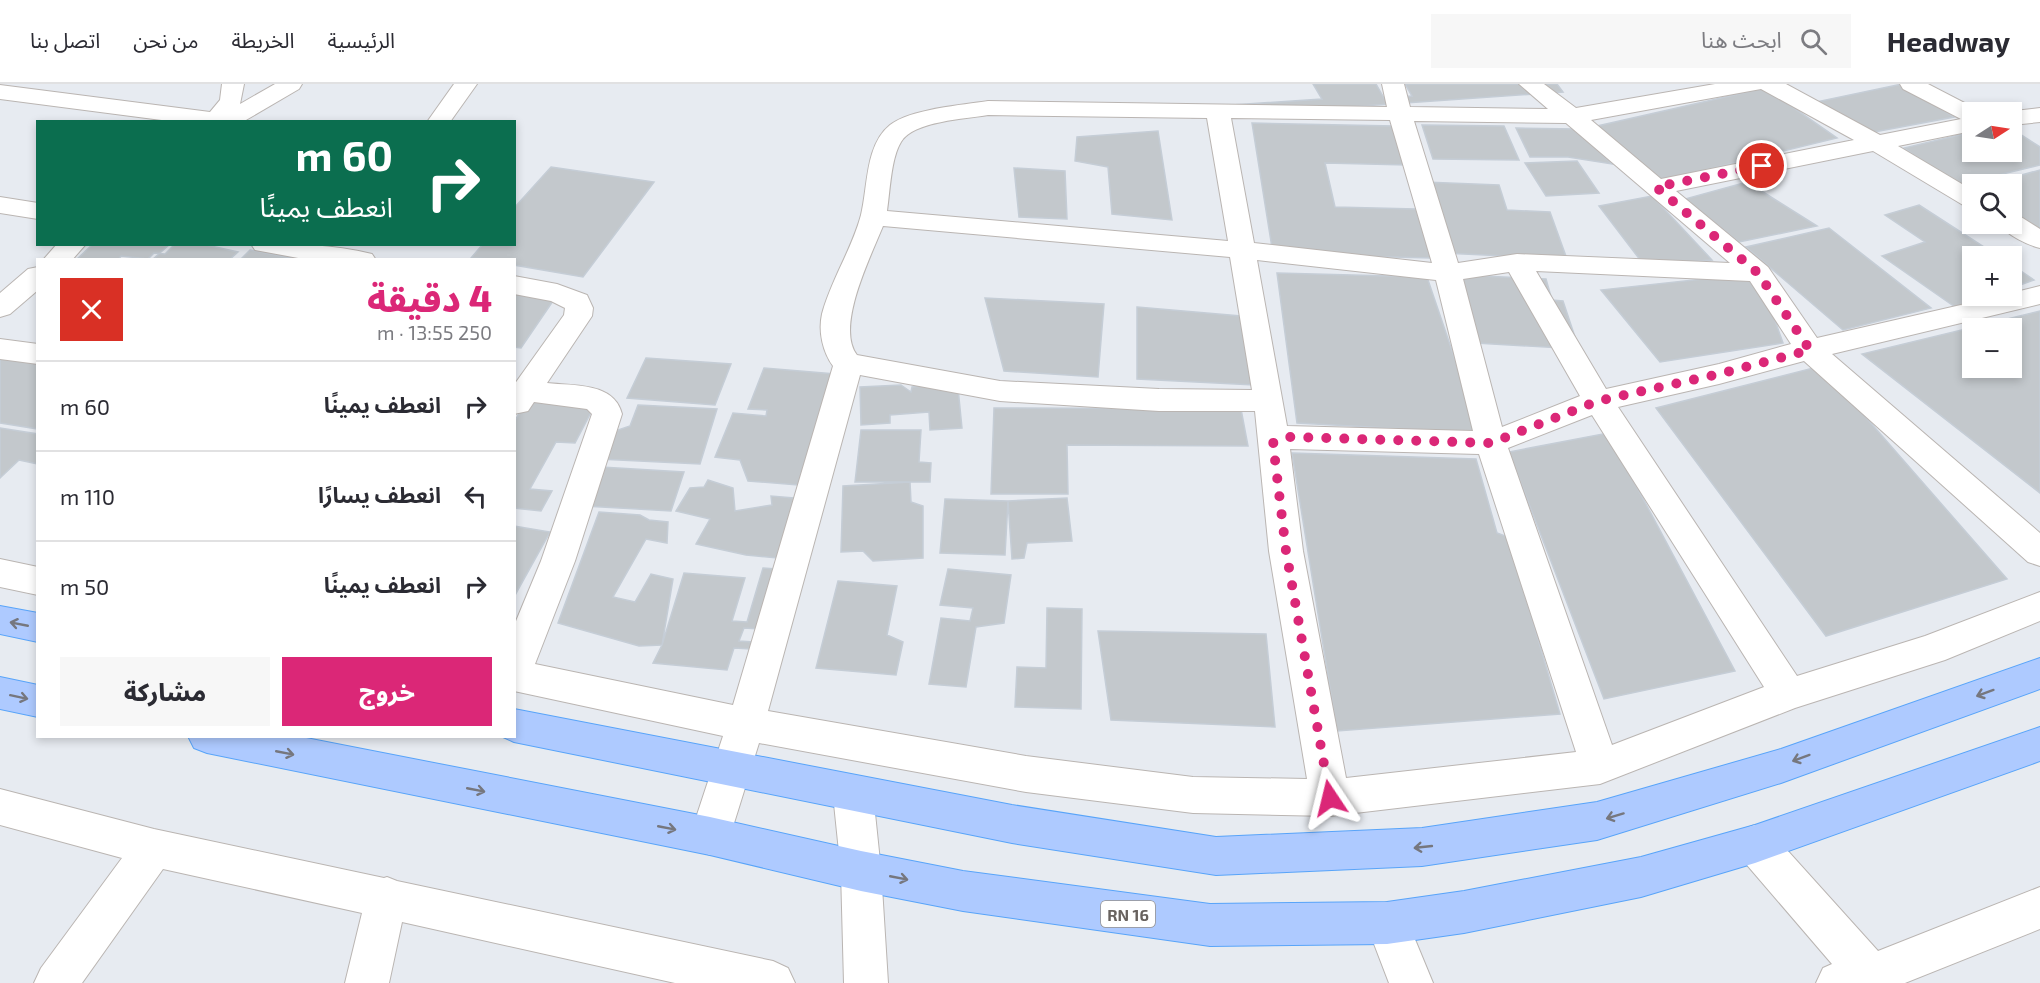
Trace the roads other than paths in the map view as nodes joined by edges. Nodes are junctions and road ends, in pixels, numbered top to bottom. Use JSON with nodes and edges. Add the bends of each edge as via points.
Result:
{"nodes":[{"id":1,"x":233,"y":84,"type":"edge"},
{"id":2,"x":291,"y":84,"type":"edge"},
{"id":3,"x":466,"y":84,"type":"edge"},
{"id":4,"x":1393,"y":84,"type":"edge"},
{"id":5,"x":1530,"y":84,"type":"edge"},
{"id":6,"x":1754,"y":84,"type":"edge"},
{"id":7,"x":1769,"y":84,"type":"edge"},
{"id":8,"x":1911,"y":84,"type":"edge"},
{"id":9,"x":13,"y":95,"type":"edge"},
{"id":10,"x":1962,"y":111,"type":"edge"},
{"id":11,"x":1218,"y":113,"type":"junction"},
{"id":12,"x":1400,"y":114,"type":"junction"},
{"id":13,"x":2040,"y":115,"type":"edge"},
{"id":14,"x":1572,"y":116,"type":"junction"},
{"id":15,"x":2022,"y":117,"type":"edge"},
{"id":16,"x":218,"y":120,"type":"edge"},
{"id":17,"x":226,"y":120,"type":"edge"},
{"id":18,"x":228,"y":120,"type":"edge"},
{"id":19,"x":439,"y":120,"type":"edge"},
{"id":20,"x":1962,"y":126,"type":"edge"},
{"id":21,"x":1878,"y":144,"type":"junction"},
{"id":22,"x":1656,"y":187,"type":"junction"},
{"id":23,"x":1962,"y":194,"type":"edge"},
{"id":24,"x":0,"y":205,"type":"edge"},
{"id":25,"x":36,"y":211,"type":"edge"},
{"id":26,"x":873,"y":217,"type":"junction"},
{"id":27,"x":2022,"y":229,"type":"edge"},
{"id":28,"x":2040,"y":240,"type":"edge"},
{"id":29,"x":71,"y":246,"type":"edge"},
{"id":30,"x":279,"y":246,"type":"edge"},
{"id":31,"x":1240,"y":250,"type":"junction"},
{"id":32,"x":347,"y":255,"type":"edge"},
{"id":33,"x":58,"y":258,"type":"edge"},
{"id":34,"x":1517,"y":262,"type":"junction"},
{"id":35,"x":1448,"y":273,"type":"junction"},
{"id":36,"x":1758,"y":273,"type":"junction"},
{"id":37,"x":36,"y":277,"type":"edge"},
{"id":38,"x":516,"y":285,"type":"edge"},
{"id":39,"x":2040,"y":295,"type":"edge"},
{"id":40,"x":0,"y":308,"type":"edge"},
{"id":41,"x":0,"y":349,"type":"edge"},
{"id":42,"x":1810,"y":350,"type":"junction"},
{"id":43,"x":36,"y":354,"type":"edge"},
{"id":44,"x":849,"y":363,"type":"junction"},
{"id":45,"x":521,"y":399,"type":"edge"},
{"id":46,"x":1269,"y":401,"type":"junction"},
{"id":47,"x":1598,"y":401,"type":"junction"},
{"id":48,"x":1273,"y":443,"type":"junction"},
{"id":49,"x":1491,"y":443,"type":"junction"},
{"id":50,"x":2040,"y":554,"type":"edge"},
{"id":51,"x":2040,"y":606,"type":"edge"},
{"id":52,"x":0,"y":620,"type":"edge"},
{"id":53,"x":36,"y":628,"type":"edge"},
{"id":54,"x":516,"y":668,"type":"edge"},
{"id":55,"x":516,"y":673,"type":"edge"},
{"id":56,"x":2040,"y":673,"type":"edge"},
{"id":57,"x":0,"y":693,"type":"edge"},
{"id":58,"x":1789,"y":694,"type":"junction"},
{"id":59,"x":36,"y":701,"type":"edge"},
{"id":60,"x":746,"y":724,"type":"junction"},
{"id":61,"x":516,"y":725,"type":"edge"},
{"id":62,"x":217,"y":738,"type":"edge"},
{"id":63,"x":2040,"y":744,"type":"edge"},
{"id":64,"x":1600,"y":767,"type":"junction"},
{"id":65,"x":731,"y":769,"type":"junction"},
{"id":66,"x":853,"y":794,"type":"junction"},
{"id":67,"x":1330,"y":798,"type":"junction"},
{"id":68,"x":0,"y":807,"type":"edge"},
{"id":69,"x":710,"y":836,"type":"junction"},
{"id":70,"x":1755,"y":844,"type":"junction"},
{"id":71,"x":154,"y":848,"type":"junction"},
{"id":72,"x":861,"y":871,"type":"junction"},
{"id":73,"x":387,"y":897,"type":"junction"},
{"id":74,"x":2040,"y":908,"type":"edge"},
{"id":75,"x":1387,"y":923,"type":"junction"},
{"id":76,"x":1862,"y":980,"type":"edge"},
{"id":77,"x":56,"y":983,"type":"edge"},
{"id":78,"x":367,"y":983,"type":"edge"},
{"id":79,"x":773,"y":983,"type":"edge"},
{"id":80,"x":866,"y":983,"type":"edge"},
{"id":81,"x":1411,"y":983,"type":"edge"}],
"edges":[{"from":1,"to":17,"type":"street"},
{"from":2,"to":18,"type":"street"},
{"from":3,"to":19,"type":"street"},
{"from":4,"to":12,"type":"street"},
{"from":5,"to":14,"type":"street"},
{"from":6,"to":14,"type":"street"},
{"from":7,"to":21,"type":"street"},
{"from":8,"to":10,"type":"street"},
{"from":9,"to":16,"type":"street"},
{"from":11,"to":12,"type":"street"},
{"from":11,"to":26,"type":"street","via":[[988,108],[926,118],[899,129],[889,141]]},
{"from":11,"to":31,"type":"street"},
{"from":12,"to":14,"type":"street"},
{"from":12,"to":35,"type":"street"},
{"from":13,"to":15,"type":"street"},
{"from":14,"to":22,"type":"street"},
{"from":20,"to":21,"type":"street"},
{"from":21,"to":22,"type":"street"},
{"from":21,"to":23,"type":"street"},
{"from":22,"to":36,"type":"street"},
{"from":24,"to":25,"type":"street"},
{"from":26,"to":31,"type":"street"},
{"from":26,"to":44,"type":"street","via":[[836,315],[836,341],[843,359]]},
{"from":27,"to":28,"type":"street"},
{"from":29,"to":33,"type":"street"},
{"from":30,"to":32,"type":"street"},
{"from":31,"to":35,"type":"street"},
{"from":31,"to":46,"type":"street"},
{"from":34,"to":35,"type":"street"},
{"from":34,"to":36,"type":"street"},
{"from":34,"to":47,"type":"street"},
{"from":35,"to":49,"type":"street"},
{"from":36,"to":42,"type":"street"},
{"from":37,"to":40,"type":"street"},
{"from":38,"to":45,"type":"street","via":[[557,293],[577,301],[579,308],[578,316]]},
{"from":39,"to":42,"type":"street"},
{"from":41,"to":43,"type":"street"},
{"from":42,"to":47,"type":"street"},
{"from":42,"to":50,"type":"street"},
{"from":44,"to":46,"type":"street","via":[[1000,391],[1159,400]]},
{"from":44,"to":60,"type":"street"},
{"from":45,"to":54,"type":"street","via":[[595,399],[605,406],[607,414],[558,561]]},
{"from":46,"to":48,"type":"street"},
{"from":47,"to":49,"type":"street"},
{"from":47,"to":58,"type":"street"},
{"from":48,"to":49,"type":"street","via":[[1290,437]]},
{"from":48,"to":67,"type":"street","via":[[1286,551]]},
{"from":49,"to":64,"type":"street"},
{"from":51,"to":58,"type":"street","via":[[1932,649]]},
{"from":53,"to":52,"type":"main road","one_way":true},
{"from":55,"to":60,"type":"street"},
{"from":56,"to":66,"type":"main road","one_way":true,"via":[[1781,766],[1598,821],[1422,847],[1216,855],[1012,824]]},
{"from":57,"to":59,"type":"main road","one_way":true},
{"from":58,"to":64,"type":"street"},
{"from":60,"to":65,"type":"street"},
{"from":60,"to":67,"type":"street","via":[[1037,775],[1192,795]]},
{"from":61,"to":65,"type":"main road"},
{"from":62,"to":69,"type":"main road","number":"RN 16","one_way":true},
{"from":63,"to":70,"type":"main road","number":"RN 16"},
{"from":64,"to":67,"type":"street"},
{"from":65,"to":66,"type":"main road"},
{"from":65,"to":69,"type":"street"},
{"from":66,"to":72,"type":"street"},
{"from":68,"to":71,"type":"street"},
{"from":69,"to":72,"type":"main road","number":"RN 16"},
{"from":70,"to":75,"type":"main road","number":"RN 16","via":[[1641,877]]},
{"from":70,"to":76,"type":"street"},
{"from":71,"to":73,"type":"street"},
{"from":71,"to":77,"type":"street"},
{"from":72,"to":75,"type":"main road","number":"RN 16","one_way":true,"via":[[963,891],[1210,925]]},
{"from":72,"to":80,"type":"street"},
{"from":73,"to":78,"type":"street"},
{"from":73,"to":79,"type":"street"},
{"from":74,"to":76,"type":"street"},
{"from":75,"to":81,"type":"street"}]}
